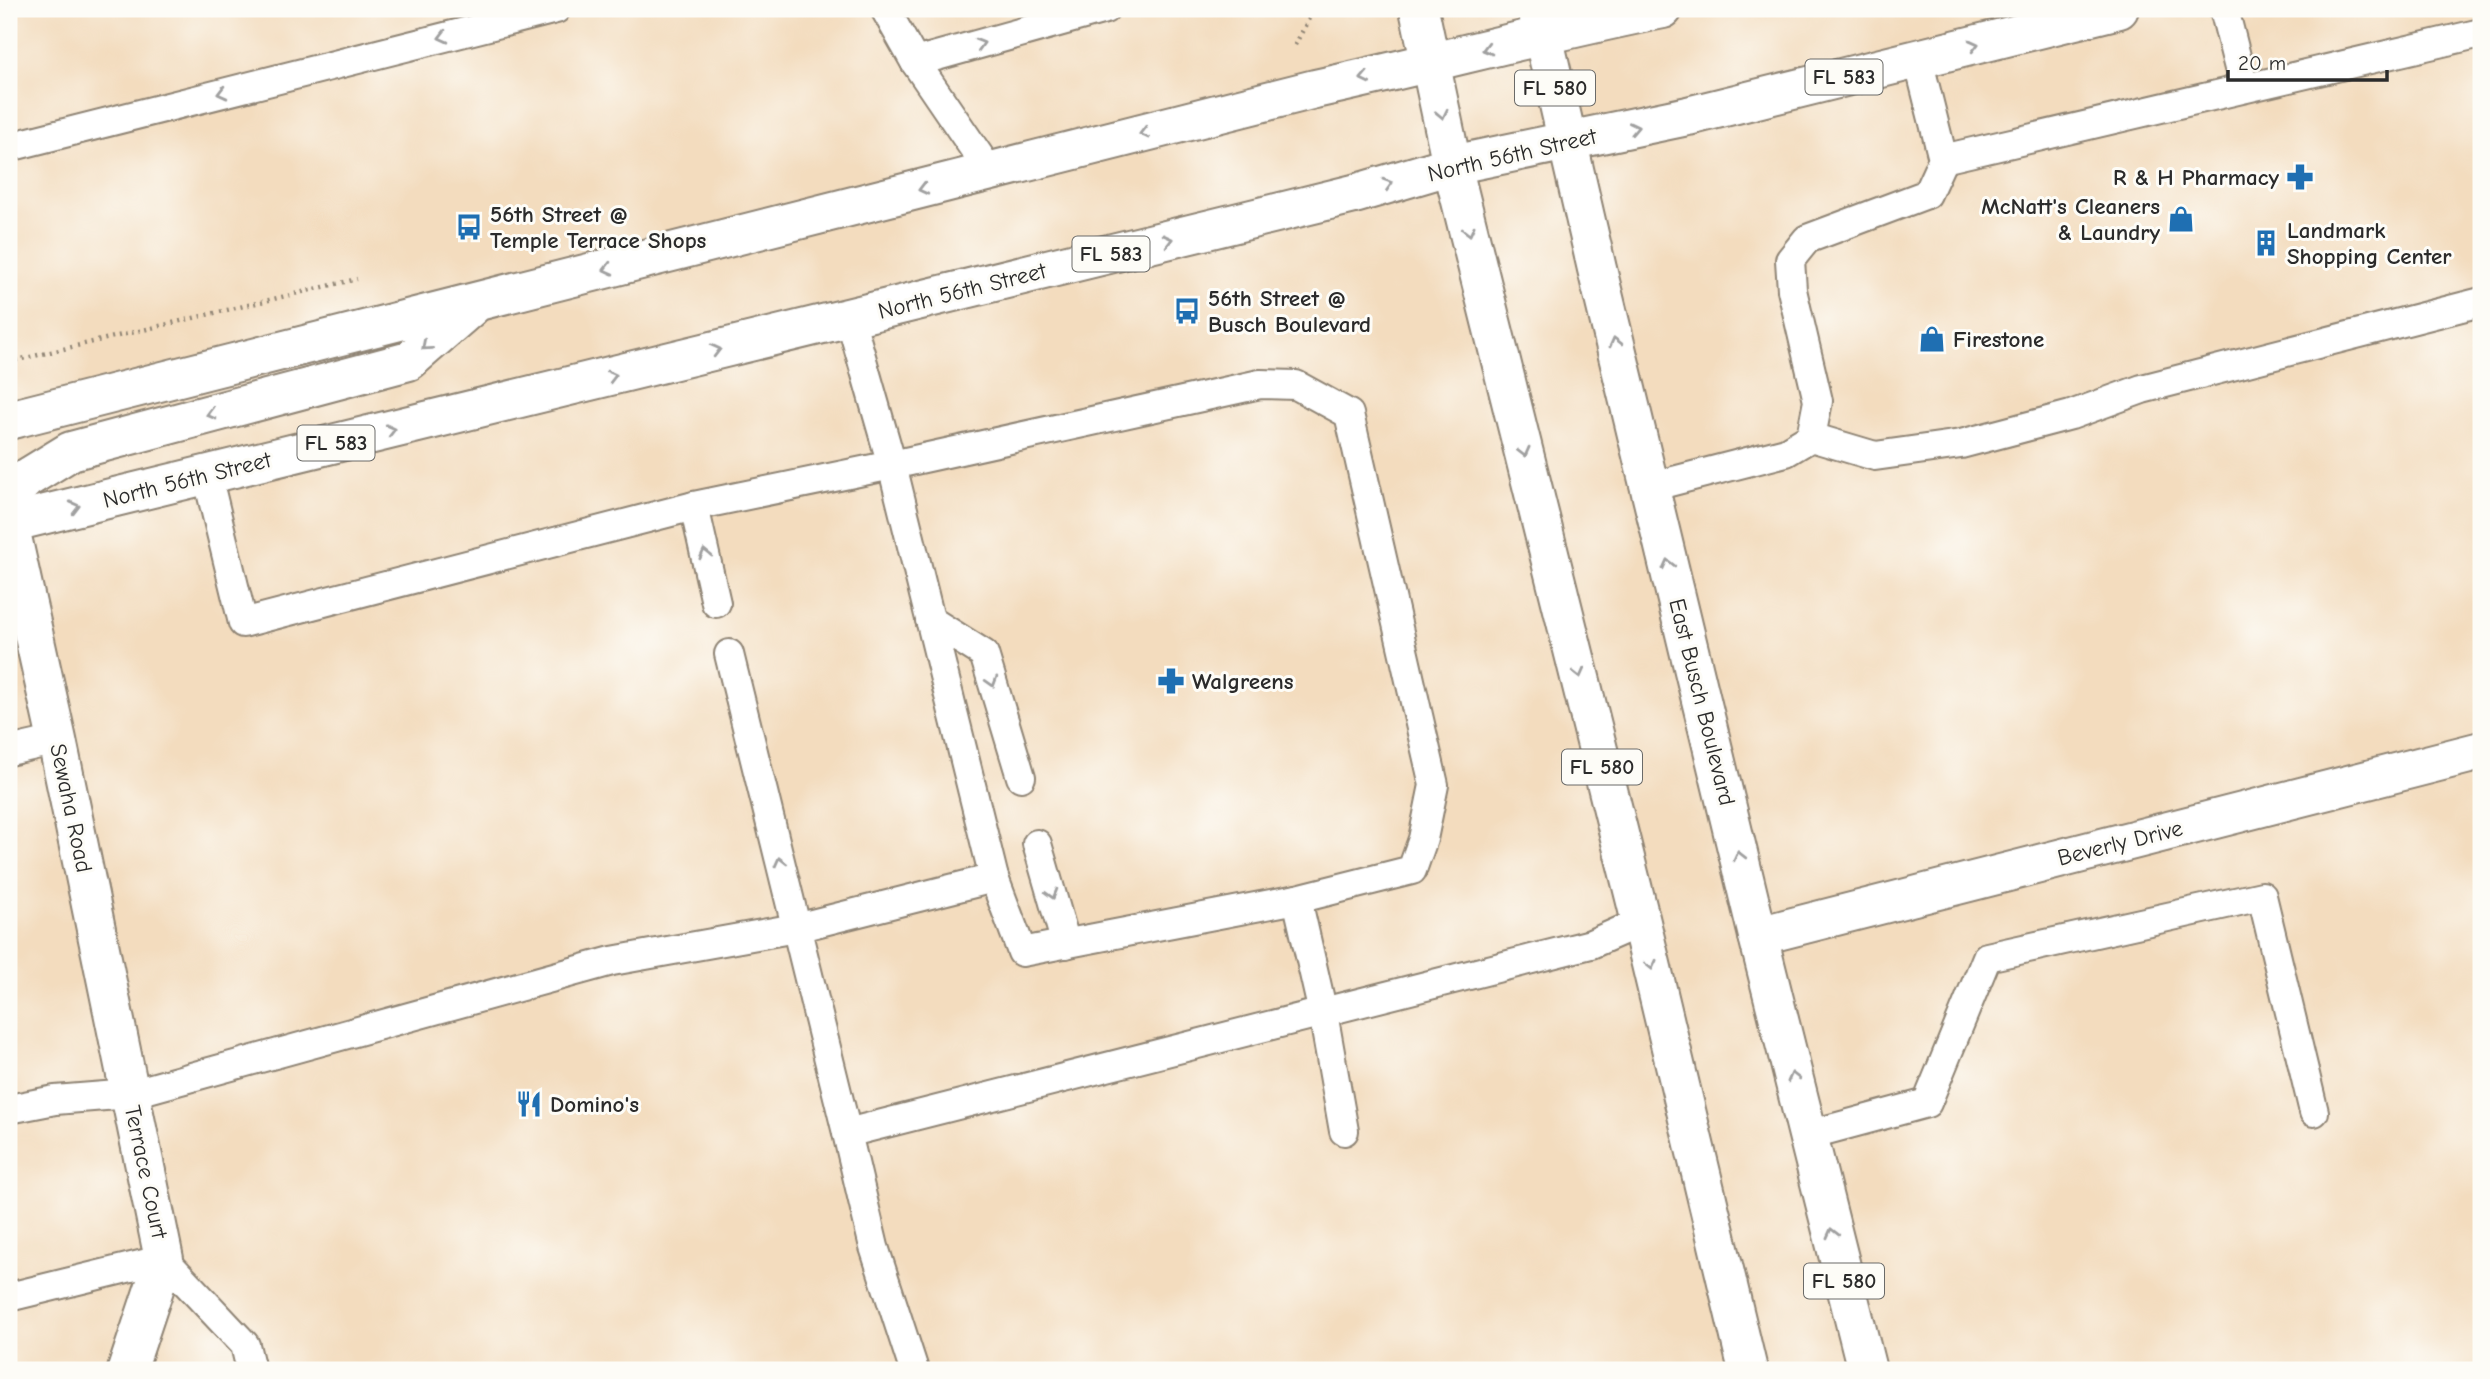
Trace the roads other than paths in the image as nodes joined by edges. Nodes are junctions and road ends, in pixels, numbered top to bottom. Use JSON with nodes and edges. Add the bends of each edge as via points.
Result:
{"nodes":[{"id":1,"x":556,"y":9,"type":"edge"},
{"id":2,"x":885,"y":9,"type":"edge"},
{"id":3,"x":1105,"y":9,"type":"edge"},
{"id":4,"x":1419,"y":9,"type":"edge"},
{"id":5,"x":1663,"y":9,"type":"edge"},
{"id":6,"x":2119,"y":9,"type":"edge"},
{"id":7,"x":2224,"y":9,"type":"edge"},
{"id":8,"x":1540,"y":21,"type":"edge"},
{"id":9,"x":2481,"y":33,"type":"edge"},
{"id":10,"x":1918,"y":59,"type":"junction"},
{"id":11,"x":915,"y":62,"type":"junction"},
{"id":12,"x":1431,"y":64,"type":"junction"},
{"id":13,"x":2244,"y":88,"type":"junction"},
{"id":14,"x":1568,"y":142,"type":"junction"},
{"id":15,"x":9,"y":147,"type":"edge"},
{"id":16,"x":1943,"y":159,"type":"junction"},
{"id":17,"x":1452,"y":165,"type":"junction"},
{"id":18,"x":990,"y":172,"type":"junction"},
{"id":19,"x":478,"y":301,"type":"junction"},
{"id":20,"x":2481,"y":302,"type":"edge"},
{"id":21,"x":850,"y":318,"type":"junction"},
{"id":22,"x":9,"y":420,"type":"edge"},
{"id":23,"x":1811,"y":437,"type":"junction"},
{"id":24,"x":892,"y":465,"type":"junction"},
{"id":25,"x":206,"y":475,"type":"junction"},
{"id":26,"x":1650,"y":487,"type":"junction"},
{"id":27,"x":9,"y":495,"type":"edge"},
{"id":28,"x":694,"y":506,"type":"junction"},
{"id":29,"x":9,"y":523,"type":"edge"},
{"id":30,"x":716,"y":603,"type":"dead end"},
{"id":31,"x":930,"y":620,"type":"junction"},
{"id":32,"x":729,"y":654,"type":"dead end"},
{"id":33,"x":57,"y":740,"type":"junction"},
{"id":34,"x":9,"y":751,"type":"edge"},
{"id":35,"x":2481,"y":751,"type":"edge"},
{"id":36,"x":1021,"y":777,"type":"dead end"},
{"id":37,"x":1037,"y":844,"type":"dead end"},
{"id":38,"x":994,"y":878,"type":"junction"},
{"id":39,"x":1297,"y":899,"type":"junction"},
{"id":40,"x":1641,"y":922,"type":"junction"},
{"id":41,"x":796,"y":928,"type":"junction"},
{"id":42,"x":1758,"y":936,"type":"junction"},
{"id":43,"x":1066,"y":944,"type":"junction"},
{"id":44,"x":1323,"y":1013,"type":"junction"},
{"id":45,"x":130,"y":1094,"type":"junction"},
{"id":46,"x":9,"y":1109,"type":"edge"},
{"id":47,"x":2314,"y":1112,"type":"dead end"},
{"id":48,"x":1344,"y":1131,"type":"dead end"},
{"id":49,"x":847,"y":1133,"type":"junction"},
{"id":50,"x":1808,"y":1135,"type":"junction"},
{"id":51,"x":164,"y":1259,"type":"junction"},
{"id":52,"x":9,"y":1297,"type":"edge"},
{"id":53,"x":127,"y":1370,"type":"edge"},
{"id":54,"x":251,"y":1370,"type":"edge"},
{"id":55,"x":914,"y":1370,"type":"edge"},
{"id":56,"x":1748,"y":1370,"type":"edge"},
{"id":57,"x":1867,"y":1370,"type":"edge"}],
"edges":[{"from":1,"to":15,"type":"lane","one_way":true},
{"from":2,"to":11,"type":"lane"},
{"from":11,"to":3,"type":"lane","one_way":true},
{"from":4,"to":12,"type":"main road"},
{"from":5,"to":8,"type":"main road"},
{"from":10,"to":6,"type":"main road","name":"North 56th Street","number":"FL 583","one_way":true},
{"from":7,"to":13,"type":"lane"},
{"from":8,"to":12,"type":"main road","one_way":true},
{"from":8,"to":14,"type":"main road","name":"East Busch Boulevard","number":"FL 580"},
{"from":9,"to":13,"type":"lane"},
{"from":14,"to":10,"type":"main road","name":"North 56th Street","number":"FL 583","one_way":true},
{"from":10,"to":16,"type":"lane"},
{"from":11,"to":18,"type":"lane"},
{"from":12,"to":17,"type":"main road","number":"FL 580","one_way":true},
{"from":12,"to":18,"type":"main road","one_way":true},
{"from":13,"to":16,"type":"lane"},
{"from":14,"to":17,"type":"main road","name":"North 56th Street","number":"FL 583"},
{"from":26,"to":14,"type":"main road","name":"East Busch Boulevard","number":"FL 580","one_way":true},
{"from":16,"to":23,"type":"lane","via":[[1927,194],[1807,239],[1790,260],[1792,290],[1818,401]]},
{"from":21,"to":17,"type":"main road","name":"North 56th Street","number":"FL 583","one_way":true,"via":[[1354,194]]},
{"from":17,"to":40,"type":"main road","number":"FL 580","one_way":true},
{"from":18,"to":19,"type":"main road","one_way":true},
{"from":19,"to":22,"type":"main road"},
{"from":19,"to":27,"type":"main road","one_way":true,"via":[[409,361],[71,451]]},
{"from":20,"to":23,"type":"lane","via":[[2142,389],[2071,415],[1961,444],[1875,456]]},
{"from":21,"to":24,"type":"lane"},
{"from":25,"to":21,"type":"main road","name":"North 56th Street","number":"FL 583","one_way":true},
{"from":23,"to":26,"type":"lane","via":[[1786,452]]},
{"from":24,"to":28,"type":"lane"},
{"from":24,"to":31,"type":"lane"},
{"from":24,"to":39,"type":"lane","via":[[1260,384],[1296,385],[1349,414],[1434,785],[1412,870]]},
{"from":25,"to":28,"type":"lane","via":[[243,623]]},
{"from":29,"to":25,"type":"main road","name":"North 56th Street","number":"FL 583","one_way":true},
{"from":42,"to":26,"type":"main road","name":"East Busch Boulevard","number":"FL 580","one_way":true},
{"from":30,"to":28,"type":"lane","one_way":true},
{"from":29,"to":33,"type":"main road","name":"Sewaha Road"},
{"from":31,"to":36,"type":"lane","one_way":true,"via":[[984,654]]},
{"from":31,"to":38,"type":"lane"},
{"from":41,"to":32,"type":"lane","one_way":true},
{"from":33,"to":34,"type":"lane"},
{"from":33,"to":45,"type":"main road","name":"Sewaha Road"},
{"from":35,"to":42,"type":"main road","name":"Beverly Drive"},
{"from":37,"to":43,"type":"lane","one_way":true},
{"from":38,"to":41,"type":"lane"},
{"from":38,"to":43,"type":"lane","via":[[1023,952]]},
{"from":39,"to":43,"type":"lane"},
{"from":39,"to":44,"type":"lane"},
{"from":40,"to":44,"type":"lane","via":[[1591,944]]},
{"from":40,"to":56,"type":"main road","number":"FL 580","one_way":true},
{"from":41,"to":45,"type":"lane","via":[[612,961]]},
{"from":41,"to":49,"type":"lane"},
{"from":50,"to":42,"type":"main road","name":"East Busch Boulevard","number":"FL 580","one_way":true},
{"from":44,"to":48,"type":"lane"},
{"from":44,"to":49,"type":"lane"},
{"from":45,"to":46,"type":"lane"},
{"from":45,"to":51,"type":"main road","name":"Terrace Court"},
{"from":47,"to":50,"type":"lane","via":[[2262,896],[1987,957],[1927,1103]]},
{"from":49,"to":55,"type":"lane","via":[[874,1247]]},
{"from":57,"to":50,"type":"main road","name":"East Busch Boulevard","number":"FL 580","one_way":true},
{"from":51,"to":52,"type":"lane"},
{"from":51,"to":53,"type":"main road","name":"Terrace Court"},
{"from":51,"to":54,"type":"lane","via":[[244,1345]]}]}
